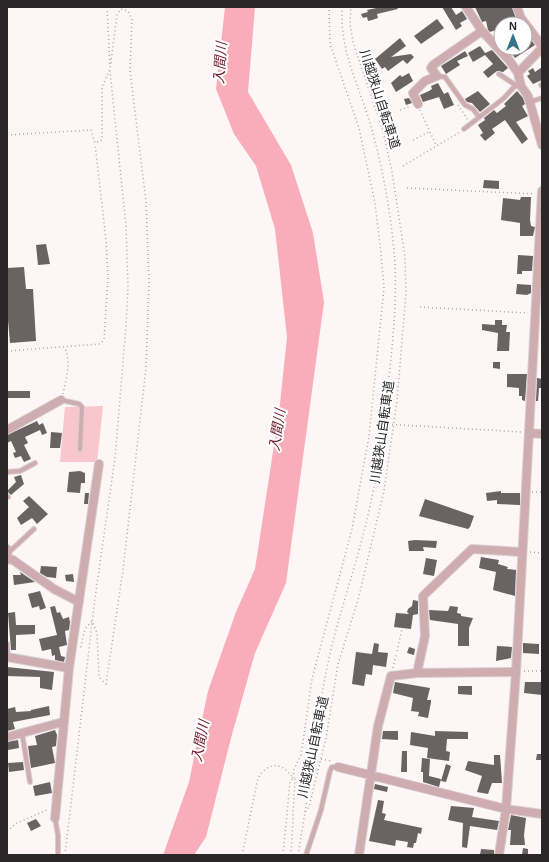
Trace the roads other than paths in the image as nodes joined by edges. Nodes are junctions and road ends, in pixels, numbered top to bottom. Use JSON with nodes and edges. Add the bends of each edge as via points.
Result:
{"nodes":[{"id":1,"x":466,"y":7,"type":"edge"},
{"id":2,"x":517,"y":7,"type":"edge"},
{"id":3,"x":482,"y":31,"type":"junction"},
{"id":4,"x":542,"y":47,"type":"edge"},
{"id":5,"x":518,"y":73,"type":"junction"},
{"id":6,"x":499,"y":74,"type":"dead end"},
{"id":7,"x":437,"y":76,"type":"junction"},
{"id":8,"x":518,"y":86,"type":"junction"},
{"id":9,"x":542,"y":98,"type":"edge"},
{"id":10,"x":530,"y":102,"type":"junction"},
{"id":11,"x":418,"y":104,"type":"road end"},
{"id":12,"x":479,"y":117,"type":"junction"},
{"id":13,"x":540,"y":128,"type":"edge"},
{"id":14,"x":464,"y":129,"type":"road end"},
{"id":15,"x":542,"y":145,"type":"edge"},
{"id":16,"x":542,"y":191,"type":"edge"},
{"id":17,"x":542,"y":196,"type":"edge"},
{"id":18,"x":61,"y":400,"type":"joint"},
{"id":19,"x":7,"y":430,"type":"edge"},
{"id":20,"x":529,"y":433,"type":"junction"},
{"id":21,"x":542,"y":434,"type":"edge"},
{"id":22,"x":80,"y":448,"type":"dead end"},
{"id":23,"x":35,"y":463,"type":"dead end"},
{"id":24,"x":99,"y":464,"type":"dead end"},
{"id":25,"x":7,"y":472,"type":"edge"},
{"id":26,"x":34,"y":529,"type":"dead end"},
{"id":27,"x":522,"y":552,"type":"junction"},
{"id":28,"x":8,"y":555,"type":"edge"},
{"id":29,"x":79,"y":602,"type":"junction"},
{"id":30,"x":7,"y":644,"type":"edge"},
{"id":31,"x":7,"y":657,"type":"edge"},
{"id":32,"x":69,"y":668,"type":"junction"},
{"id":33,"x":516,"y":672,"type":"junction"},
{"id":34,"x":418,"y":674,"type":"junction"},
{"id":35,"x":63,"y":722,"type":"junction"},
{"id":36,"x":22,"y":733,"type":"junction"},
{"id":37,"x":7,"y":737,"type":"edge"},
{"id":38,"x":338,"y":767,"type":"joint"},
{"id":39,"x":371,"y":776,"type":"junction"},
{"id":40,"x":30,"y":782,"type":"dead end"},
{"id":41,"x":506,"y":809,"type":"junction"},
{"id":42,"x":542,"y":814,"type":"edge"},
{"id":43,"x":55,"y":818,"type":"joint"},
{"id":44,"x":58,"y":855,"type":"edge"},
{"id":45,"x":306,"y":855,"type":"edge"},
{"id":46,"x":359,"y":855,"type":"edge"},
{"id":47,"x":499,"y":855,"type":"edge"}],
"edges":[{"from":1,"to":3,"type":"street"},
{"from":2,"to":4,"type":"street","via":[[521,18]]},
{"from":3,"to":5,"type":"street"},
{"from":3,"to":7,"type":"street","via":[[433,65],[430,68]]},
{"from":4,"to":5,"type":"street"},
{"from":5,"to":8,"type":"street"},
{"from":6,"to":8,"type":"lane"},
{"from":7,"to":11,"type":"street","via":[[425,81],[415,90],[413,93]]},
{"from":7,"to":12,"type":"lane","via":[[445,77],[464,106],[473,109]]},
{"from":8,"to":10,"type":"street"},
{"from":8,"to":12,"type":"lane"},
{"from":9,"to":10,"type":"lane"},
{"from":10,"to":13,"type":"street"},
{"from":12,"to":14,"type":"lane"},
{"from":13,"to":15,"type":"street"},
{"from":16,"to":17,"type":"street"},
{"from":17,"to":20,"type":"street"},
{"from":18,"to":19,"type":"street"},
{"from":18,"to":22,"type":"lane","via":[[80,404],[82,407]]},
{"from":20,"to":21,"type":"street"},
{"from":20,"to":27,"type":"street"},
{"from":23,"to":25,"type":"lane","via":[[20,471]]},
{"from":24,"to":29,"type":"street"},
{"from":26,"to":28,"type":"lane"},
{"from":27,"to":33,"type":"street"},
{"from":27,"to":34,"type":"street","via":[[472,548],[423,596],[425,636]]},
{"from":28,"to":29,"type":"street","via":[[54,589]]},
{"from":29,"to":32,"type":"street"},
{"from":30,"to":31,"type":"lane"},
{"from":31,"to":32,"type":"street"},
{"from":32,"to":35,"type":"street"},
{"from":33,"to":34,"type":"street"},
{"from":33,"to":41,"type":"street"},
{"from":34,"to":39,"type":"street","via":[[390,676],[378,726]]},
{"from":35,"to":36,"type":"street"},
{"from":35,"to":43,"type":"street"},
{"from":36,"to":37,"type":"street"},
{"from":36,"to":40,"type":"lane"},
{"from":38,"to":39,"type":"street"},
{"from":38,"to":45,"type":"lane","via":[[332,767],[330,771],[321,810]]},
{"from":39,"to":41,"type":"street"},
{"from":39,"to":46,"type":"street"},
{"from":41,"to":42,"type":"street"},
{"from":41,"to":47,"type":"street"},
{"from":43,"to":44,"type":"lane"}]}
